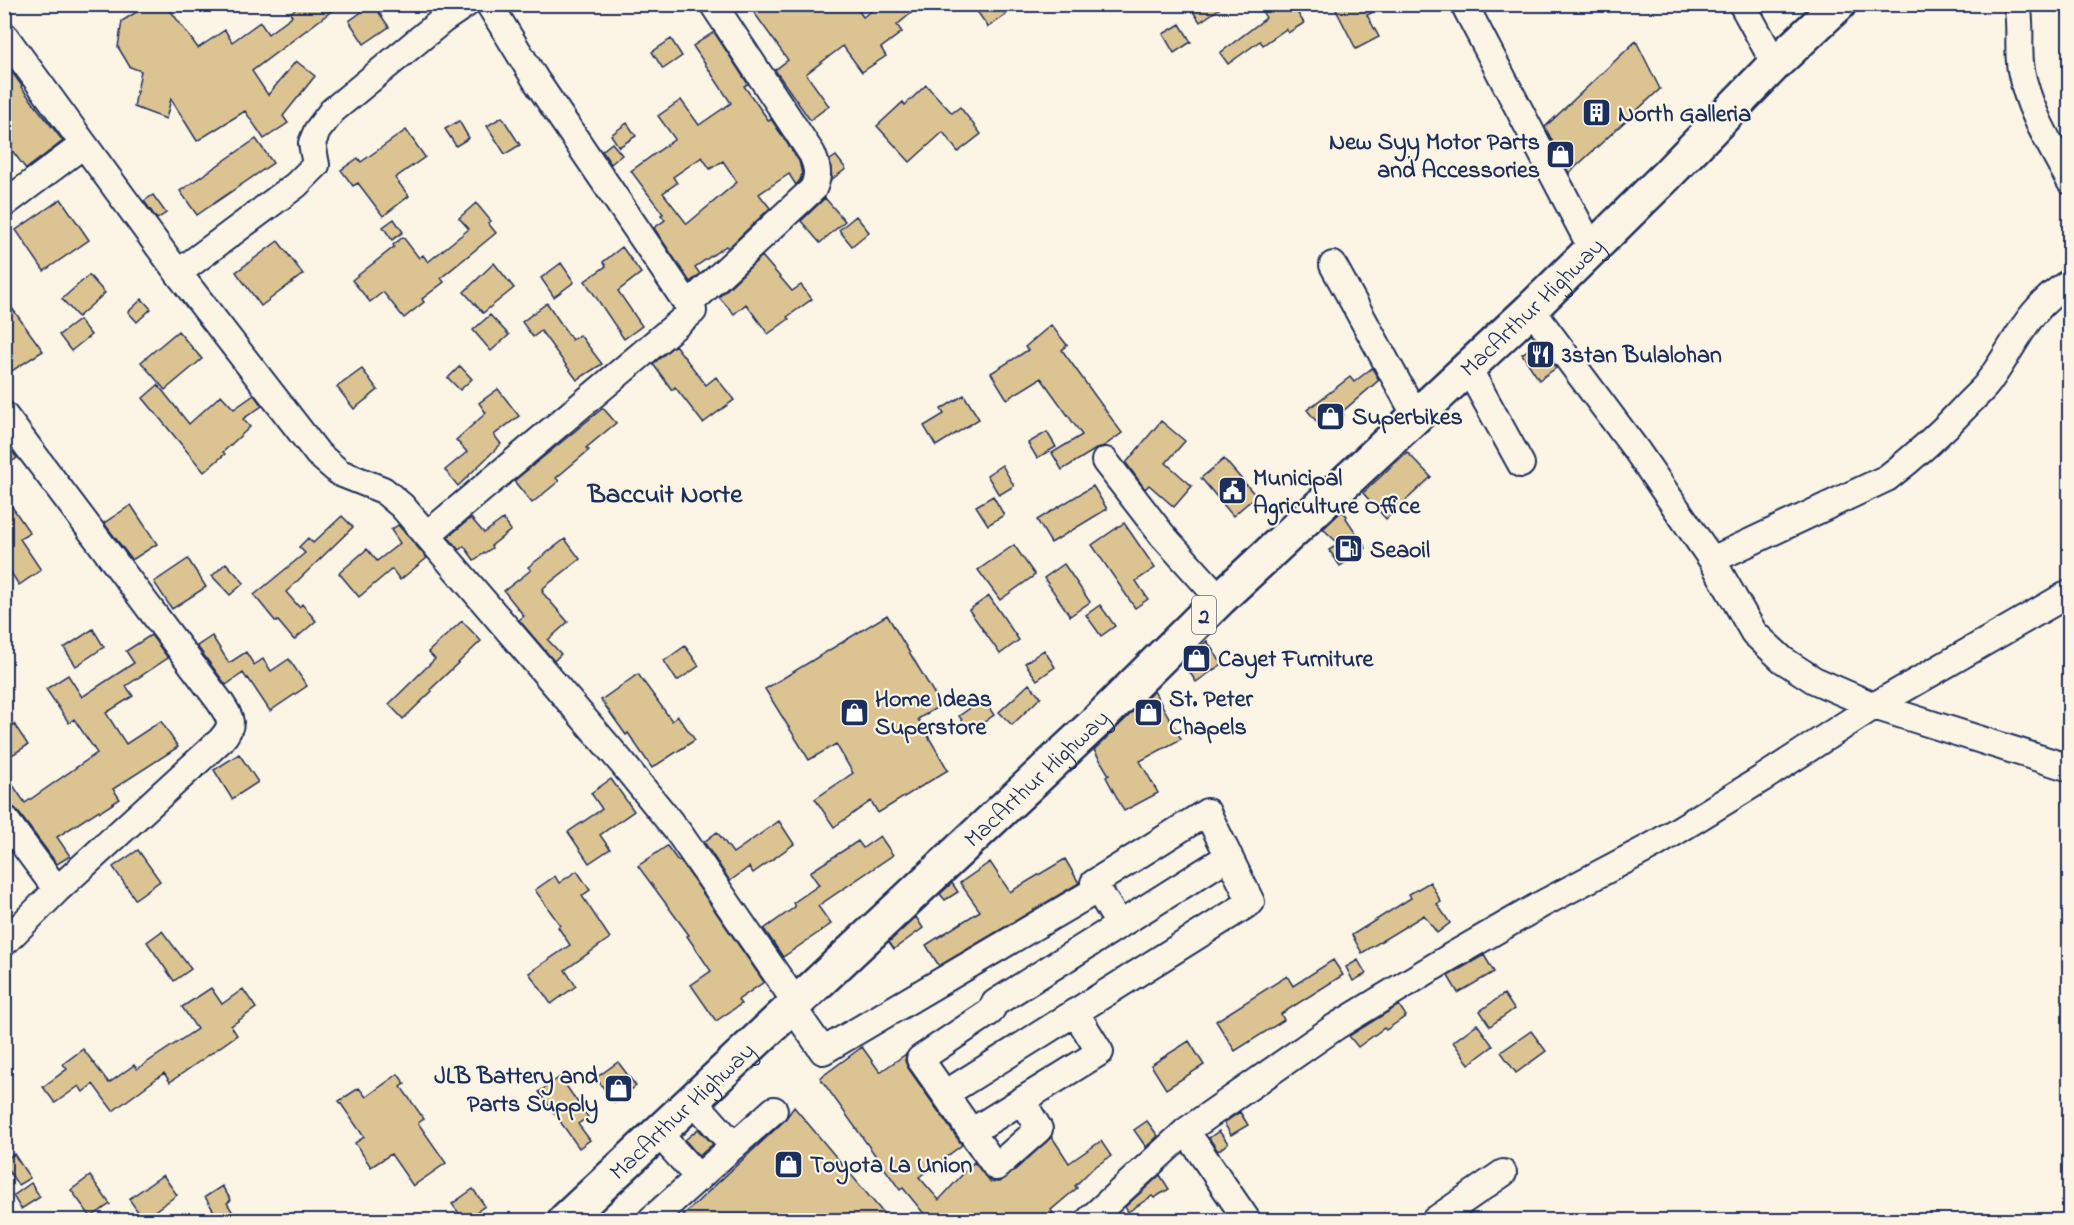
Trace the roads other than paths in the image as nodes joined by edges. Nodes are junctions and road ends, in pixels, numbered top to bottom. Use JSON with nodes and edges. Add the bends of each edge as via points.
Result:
{"nodes":[{"id":1,"x":466,"y":4,"type":"edge"},
{"id":2,"x":489,"y":4,"type":"edge"},
{"id":3,"x":713,"y":4,"type":"edge"},
{"id":4,"x":1464,"y":4,"type":"edge"},
{"id":5,"x":1742,"y":4,"type":"edge"},
{"id":6,"x":1839,"y":4,"type":"edge"},
{"id":7,"x":2017,"y":4,"type":"edge"},
{"id":8,"x":4,"y":35,"type":"edge"},
{"id":9,"x":1775,"y":64,"type":"junction"},
{"id":10,"x":83,"y":145,"type":"junction"},
{"id":11,"x":2070,"y":181,"type":"edge"},
{"id":12,"x":4,"y":204,"type":"edge"},
{"id":13,"x":1592,"y":249,"type":"junction"},
{"id":14,"x":1333,"y":265,"type":"dead end"},
{"id":15,"x":178,"y":273,"type":"junction"},
{"id":16,"x":2070,"y":282,"type":"edge"},
{"id":17,"x":688,"y":305,"type":"junction"},
{"id":18,"x":1531,"y":309,"type":"junction"},
{"id":19,"x":1468,"y":368,"type":"junction"},
{"id":20,"x":4,"y":415,"type":"edge"},
{"id":21,"x":1416,"y":416,"type":"junction"},
{"id":22,"x":1105,"y":461,"type":"dead end"},
{"id":23,"x":1521,"y":464,"type":"dead end"},
{"id":24,"x":427,"y":534,"type":"junction"},
{"id":25,"x":1712,"y":560,"type":"junction"},
{"id":26,"x":2070,"y":593,"type":"edge"},
{"id":27,"x":1220,"y":599,"type":"junction"},
{"id":28,"x":1874,"y":706,"type":"junction"},
{"id":29,"x":2070,"y":768,"type":"edge"},
{"id":30,"x":4,"y":818,"type":"edge"},
{"id":31,"x":1229,"y":856,"type":"junction"},
{"id":32,"x":1098,"y":889,"type":"junction"},
{"id":33,"x":57,"y":890,"type":"junction"},
{"id":34,"x":1119,"y":924,"type":"junction"},
{"id":35,"x":4,"y":943,"type":"edge"},
{"id":36,"x":795,"y":1006,"type":"junction"},
{"id":37,"x":1076,"y":1012,"type":"junction"},
{"id":38,"x":945,"y":1094,"type":"junction"},
{"id":39,"x":693,"y":1100,"type":"junction"},
{"id":40,"x":1022,"y":1101,"type":"junction"},
{"id":41,"x":774,"y":1110,"type":"dead end"},
{"id":42,"x":1186,"y":1131,"type":"junction"},
{"id":43,"x":971,"y":1132,"type":"junction"},
{"id":44,"x":659,"y":1134,"type":"junction"},
{"id":45,"x":734,"y":1146,"type":"junction"},
{"id":46,"x":1503,"y":1173,"type":"dead end"},
{"id":47,"x":699,"y":1178,"type":"junction"},
{"id":48,"x":566,"y":1221,"type":"edge"},
{"id":49,"x":651,"y":1221,"type":"edge"},
{"id":50,"x":1089,"y":1221,"type":"edge"},
{"id":51,"x":1247,"y":1221,"type":"edge"},
{"id":52,"x":1435,"y":1221,"type":"edge"}],
"edges":[{"from":1,"to":15,"type":"street","via":[[332,111],[312,143],[316,165],[312,172]]},
{"from":2,"to":17,"type":"street"},
{"from":3,"to":17,"type":"street","via":[[806,144],[817,165],[818,177],[813,189]]},
{"from":4,"to":13,"type":"street"},
{"from":5,"to":9,"type":"street"},
{"from":6,"to":9,"type":"highway","name":"MacArthur Highway","number":"2"},
{"from":7,"to":11,"type":"street","via":[[2020,68],[2025,86],[2043,132]]},
{"from":8,"to":10,"type":"street"},
{"from":9,"to":13,"type":"highway","name":"MacArthur Highway","number":"2"},
{"from":10,"to":12,"type":"street"},
{"from":10,"to":15,"type":"street"},
{"from":13,"to":18,"type":"highway","name":"MacArthur Highway","number":"2"},
{"from":14,"to":21,"type":"street"},
{"from":15,"to":24,"type":"street","via":[[318,454],[340,473],[383,490]]},
{"from":16,"to":25,"type":"street","via":[[2029,316],[1986,384],[1929,446],[1887,478]]},
{"from":17,"to":24,"type":"street","via":[[693,311]]},
{"from":18,"to":19,"type":"highway","name":"MacArthur Highway","number":"2"},
{"from":18,"to":25,"type":"street"},
{"from":19,"to":21,"type":"highway","name":"MacArthur Highway","number":"2"},
{"from":19,"to":23,"type":"street"},
{"from":20,"to":33,"type":"street","via":[[230,717],[231,725],[221,740]]},
{"from":21,"to":27,"type":"highway","name":"MacArthur Highway","number":"2"},
{"from":22,"to":27,"type":"street","via":[[1163,536]]},
{"from":24,"to":36,"type":"street","via":[[679,833]]},
{"from":25,"to":28,"type":"street","via":[[1754,633],[1769,648],[1814,680]]},
{"from":26,"to":28,"type":"street"},
{"from":27,"to":36,"type":"highway","name":"MacArthur Highway","number":"2","via":[[1094,724]]},
{"from":28,"to":29,"type":"street"},
{"from":28,"to":42,"type":"street","via":[[1654,845],[1391,991]]},
{"from":30,"to":33,"type":"street"},
{"from":31,"to":32,"type":"street","via":[[1207,812],[1094,883]]},
{"from":31,"to":34,"type":"street"},
{"from":31,"to":37,"type":"street","via":[[1251,902]]},
{"from":32,"to":34,"type":"street"},
{"from":32,"to":36,"type":"street","via":[[823,1051]]},
{"from":33,"to":35,"type":"street"},
{"from":34,"to":38,"type":"street","via":[[995,1003],[990,1012],[920,1059]]},
{"from":36,"to":39,"type":"highway","name":"MacArthur Highway","number":"2"},
{"from":37,"to":38,"type":"street"},
{"from":37,"to":40,"type":"street","via":[[1100,1052]]},
{"from":38,"to":43,"type":"street"},
{"from":39,"to":44,"type":"highway","name":"MacArthur Highway","number":"2"},
{"from":39,"to":45,"type":"street"},
{"from":40,"to":43,"type":"street"},
{"from":40,"to":43,"type":"street","via":[[1039,1129],[996,1167]]},
{"from":41,"to":45,"type":"street"},
{"from":42,"to":50,"type":"street"},
{"from":42,"to":51,"type":"street"},
{"from":44,"to":47,"type":"street"},
{"from":44,"to":48,"type":"highway","name":"MacArthur Highway","number":"2"},
{"from":45,"to":47,"type":"street"},
{"from":46,"to":52,"type":"street"},
{"from":47,"to":49,"type":"street"}]}
